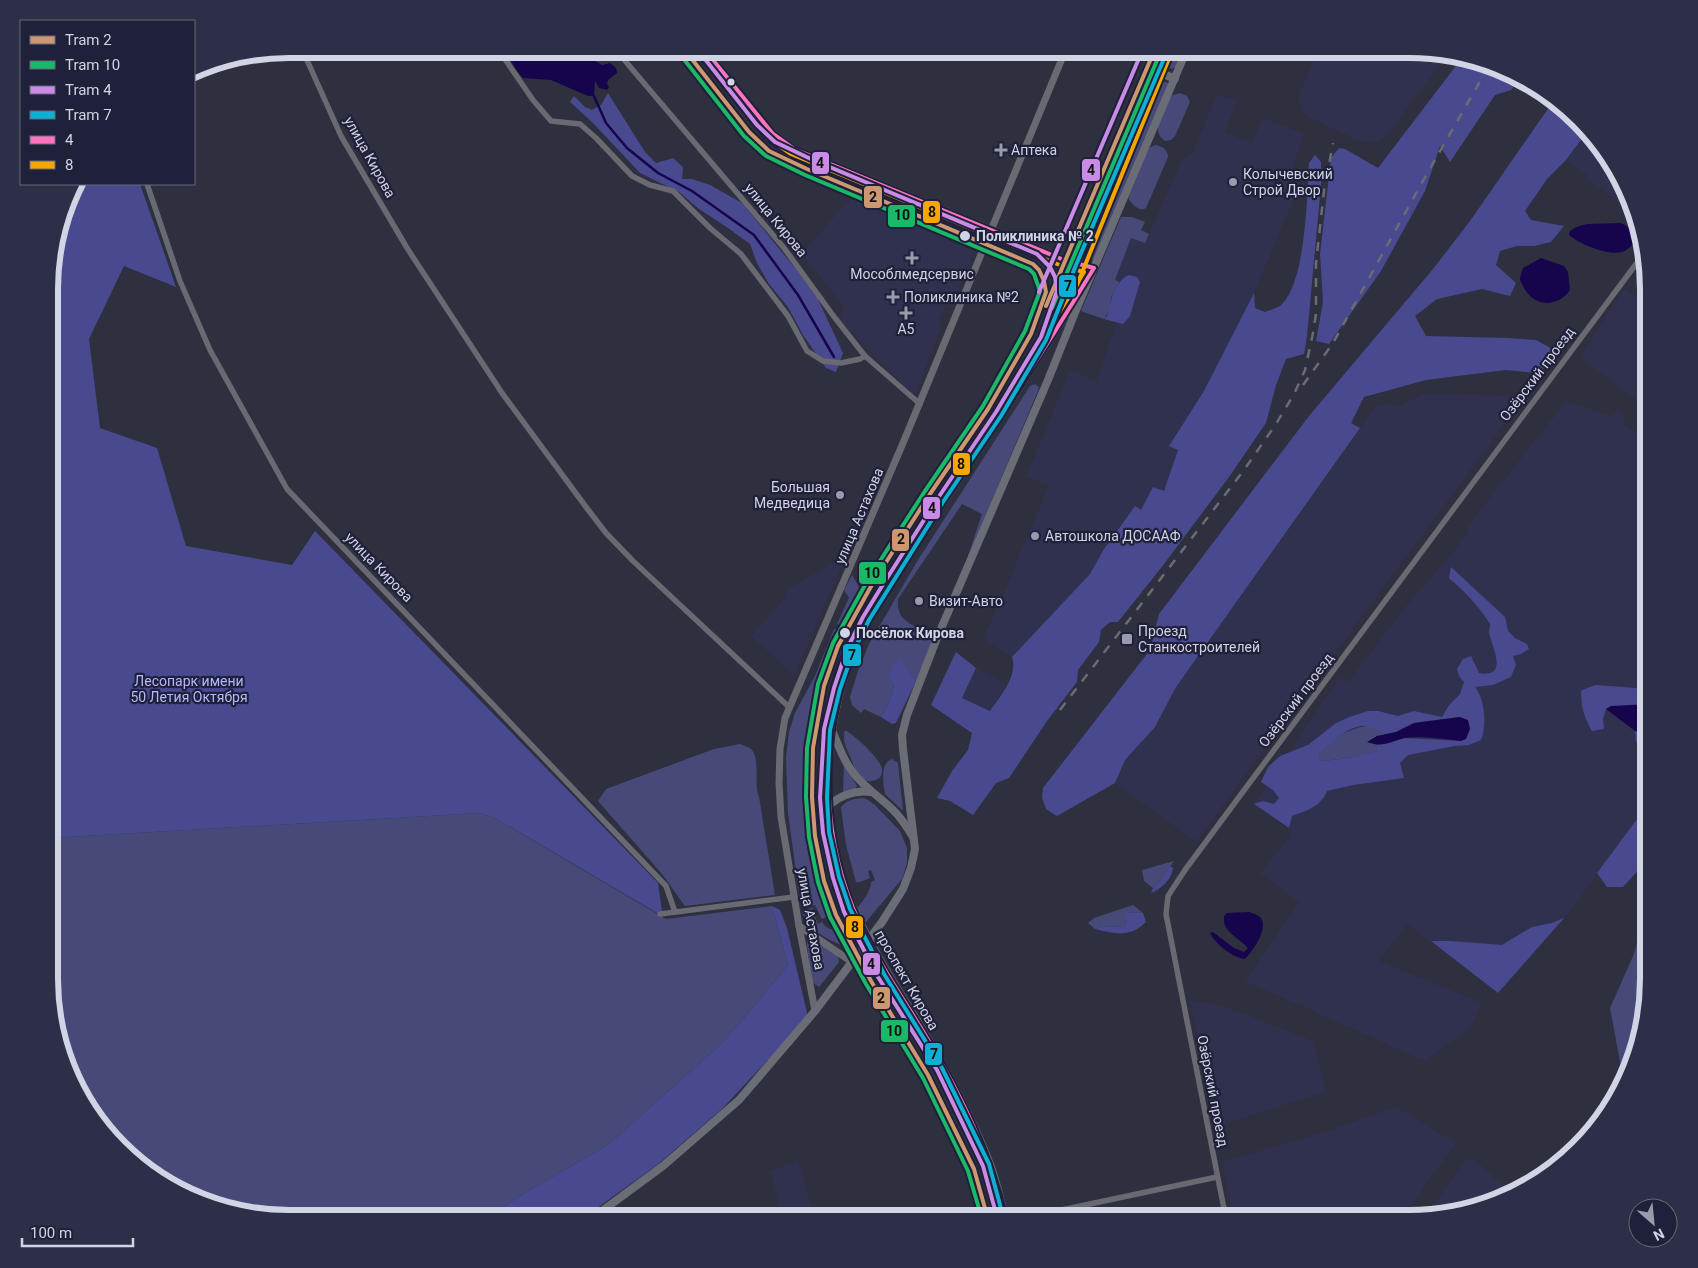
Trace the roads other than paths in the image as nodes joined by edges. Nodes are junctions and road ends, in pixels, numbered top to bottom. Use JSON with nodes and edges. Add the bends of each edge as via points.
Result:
{"nodes":[{"id":1,"x":306,"y":58,"type":"edge"},
{"id":2,"x":504,"y":58,"type":"edge"},
{"id":3,"x":623,"y":58,"type":"edge"},
{"id":4,"x":711,"y":58,"type":"edge"},
{"id":5,"x":1062,"y":58,"type":"edge"},
{"id":6,"x":1162,"y":58,"type":"edge"},
{"id":7,"x":1183,"y":58,"type":"edge"},
{"id":8,"x":1157,"y":71,"type":"junction"},
{"id":9,"x":1175,"y":79,"type":"junction"},
{"id":10,"x":147,"y":185,"type":"edge"},
{"id":11,"x":991,"y":230,"type":"junction"},
{"id":12,"x":1639,"y":260,"type":"edge"},
{"id":13,"x":1078,"y":264,"type":"junction"},
{"id":14,"x":1094,"y":268,"type":"junction"},
{"id":15,"x":1048,"y":342,"type":"junction"},
{"id":16,"x":865,"y":356,"type":"junction"},
{"id":17,"x":920,"y":404,"type":"junction"},
{"id":18,"x":790,"y":707,"type":"junction"},
{"id":19,"x":832,"y":731,"type":"junction"},
{"id":20,"x":871,"y":792,"type":"junction"},
{"id":21,"x":828,"y":806,"type":"junction"},
{"id":22,"x":915,"y":840,"type":"junction"},
{"id":23,"x":794,"y":897,"type":"junction"},
{"id":24,"x":676,"y":912,"type":"junction"},
{"id":25,"x":660,"y":914,"type":"dead end"},
{"id":26,"x":799,"y":926,"type":"junction"},
{"id":27,"x":852,"y":962,"type":"junction"},
{"id":28,"x":815,"y":1011,"type":"junction"},
{"id":29,"x":1217,"y":1177,"type":"junction"},
{"id":30,"x":603,"y":1210,"type":"edge"},
{"id":31,"x":1003,"y":1210,"type":"edge"},
{"id":32,"x":1062,"y":1210,"type":"edge"},
{"id":33,"x":1224,"y":1210,"type":"edge"}],
"edges":[{"from":1,"to":18,"type":"street","name":"улица Кирова","via":[[341,136],[407,248],[502,393],[568,483],[606,533],[633,561]]},
{"from":2,"to":16,"type":"street","via":[[551,121],[580,124],[632,176],[673,191],[741,254],[788,316],[807,351],[823,361],[841,364]]},
{"from":3,"to":16,"type":"street","name":"улица Кирова","via":[[784,248]]},
{"from":4,"to":11,"type":"main road","via":[[773,134],[794,149]]},
{"from":5,"to":11,"type":"street","name":"улица Астахова"},
{"from":6,"to":8,"type":"main road"},
{"from":7,"to":9,"type":"main road"},
{"from":8,"to":9,"type":"main road"},
{"from":8,"to":13,"type":"main road"},
{"from":9,"to":14,"type":"main road"},
{"from":10,"to":24,"type":"street","name":"улица Кирова","via":[[180,281],[210,350],[287,489],[666,886]]},
{"from":11,"to":13,"type":"main road"},
{"from":11,"to":17,"type":"street","name":"улица Астахова"},
{"from":12,"to":29,"type":"street","name":"Озёрский проезд","via":[[1168,896],[1166,914]]},
{"from":13,"to":14,"type":"main road"},
{"from":13,"to":15,"type":"main road"},
{"from":14,"to":15,"type":"main road"},
{"from":14,"to":22,"type":"main road","via":[[907,715],[902,734]]},
{"from":15,"to":19,"type":"main road","via":[[880,600],[849,663]]},
{"from":16,"to":17,"type":"street","name":"улица Кирова"},
{"from":17,"to":18,"type":"street","name":"улица Астахова"},
{"from":18,"to":23,"type":"street","name":"улица Астахова","via":[[780,749],[779,783],[781,818]]},
{"from":19,"to":20,"type":"main road","via":[[846,763]]},
{"from":19,"to":21,"type":"main road"},
{"from":20,"to":21,"type":"main road","via":[[859,790]]},
{"from":20,"to":22,"type":"main road","via":[[893,809]]},
{"from":21,"to":31,"type":"main road","name":"проспект Кирова","bridge":true,"via":[[832,842],[846,890],[869,940],[942,1064],[976,1133],[991,1168]]},
{"from":22,"to":27,"type":"main road","via":[[911,868],[903,888]]},
{"from":23,"to":24,"type":"street"},
{"from":23,"to":26,"type":"street","name":"улица Астахова"},
{"from":24,"to":25,"type":"street"},
{"from":26,"to":27,"type":"street"},
{"from":26,"to":28,"type":"street","name":"улица Астахова"},
{"from":27,"to":28,"type":"main road"},
{"from":28,"to":30,"type":"main road","via":[[739,1100],[664,1166]]},
{"from":29,"to":32,"type":"street"},
{"from":29,"to":33,"type":"street","name":"Озёрский проезд"}]}
